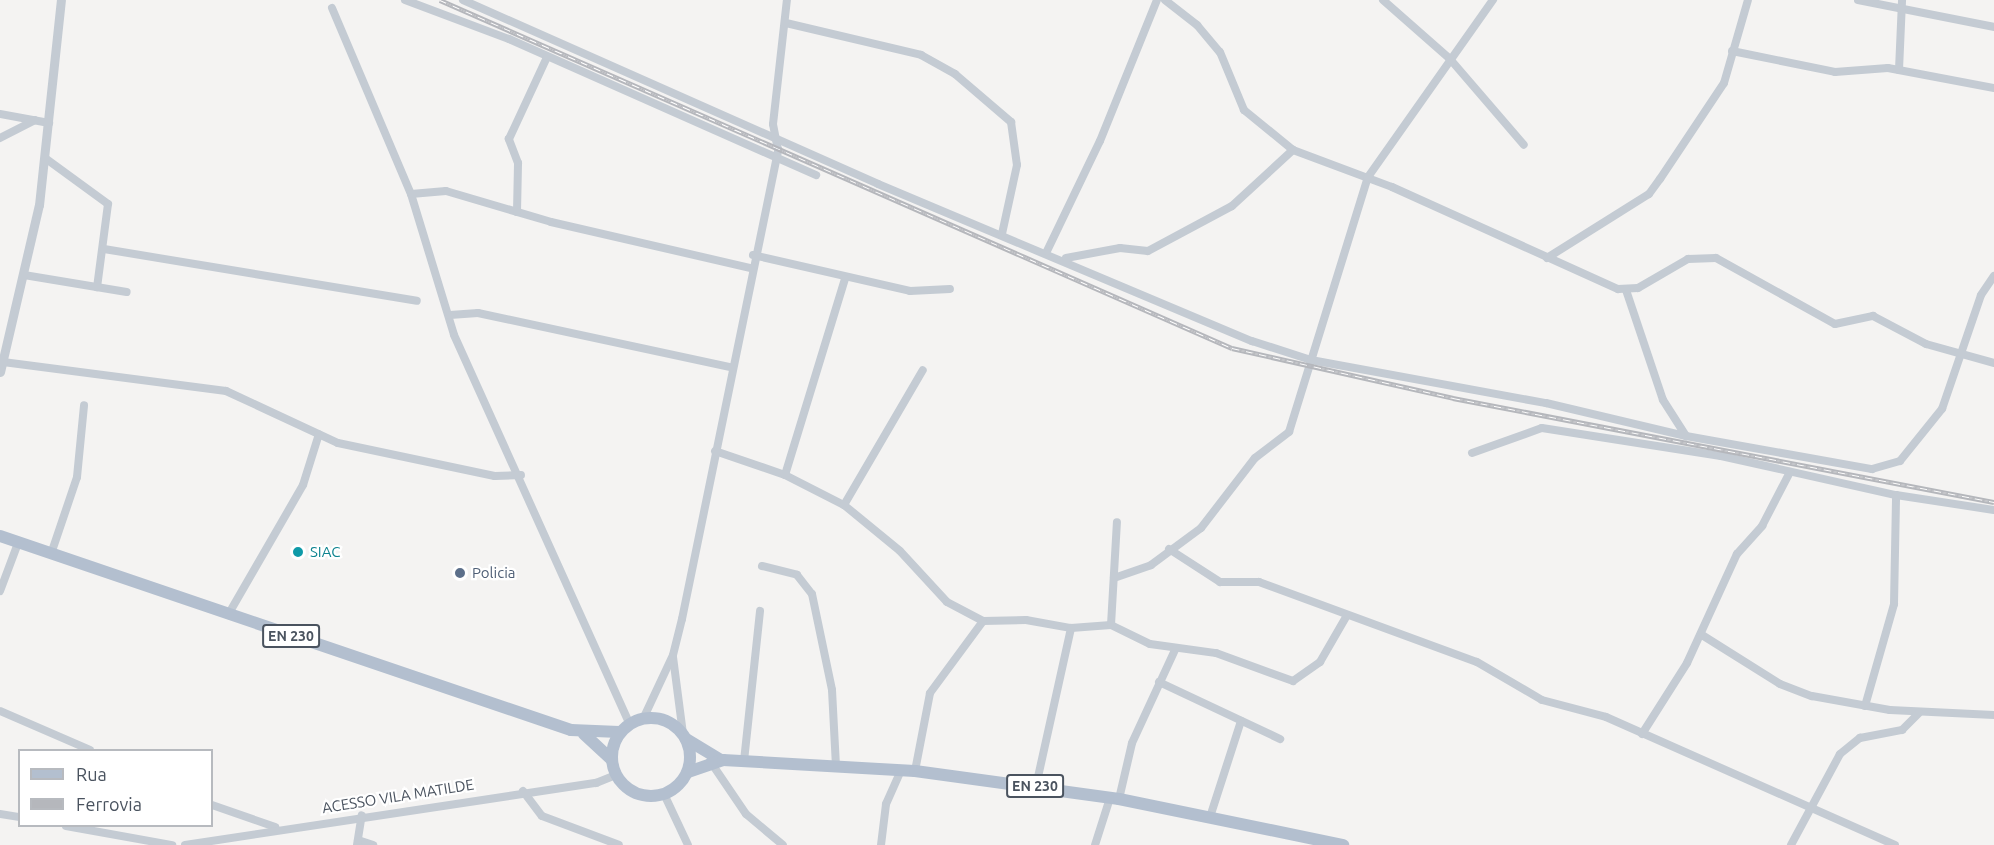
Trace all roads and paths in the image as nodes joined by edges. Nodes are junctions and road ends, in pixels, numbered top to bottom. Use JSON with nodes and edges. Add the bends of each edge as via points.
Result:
{"nodes":[{"id":1,"x":61,"y":0,"type":"edge"},
{"id":2,"x":405,"y":0,"type":"edge"},
{"id":3,"x":463,"y":0,"type":"edge"},
{"id":4,"x":787,"y":0,"type":"edge"},
{"id":5,"x":1157,"y":0,"type":"edge"},
{"id":6,"x":1165,"y":0,"type":"edge"},
{"id":7,"x":1383,"y":0,"type":"edge"},
{"id":8,"x":1493,"y":0,"type":"edge"},
{"id":9,"x":1748,"y":0,"type":"edge"},
{"id":10,"x":1858,"y":0,"type":"edge"},
{"id":11,"x":1902,"y":4,"type":"edge"},
{"id":12,"x":332,"y":8,"type":"dead end"},
{"id":13,"x":786,"y":23,"type":"junction"},
{"id":14,"x":1994,"y":27,"type":"edge"},
{"id":15,"x":1732,"y":51,"type":"junction"},
{"id":16,"x":547,"y":57,"type":"junction"},
{"id":17,"x":1450,"y":59,"type":"junction"},
{"id":18,"x":1899,"y":70,"type":"junction"},
{"id":19,"x":1994,"y":88,"type":"edge"},
{"id":20,"x":0,"y":114,"type":"edge"},
{"id":21,"x":35,"y":120,"type":"junction"},
{"id":22,"x":49,"y":123,"type":"junction"},
{"id":23,"x":775,"y":135,"type":"junction"},
{"id":24,"x":0,"y":138,"type":"edge"},
{"id":25,"x":1524,"y":145,"type":"dead end"},
{"id":26,"x":1293,"y":150,"type":"junction"},
{"id":27,"x":775,"y":157,"type":"junction"},
{"id":28,"x":45,"y":158,"type":"junction"},
{"id":29,"x":816,"y":175,"type":"dead end"},
{"id":30,"x":1368,"y":177,"type":"junction"},
{"id":31,"x":411,"y":194,"type":"junction"},
{"id":32,"x":517,"y":212,"type":"junction"},
{"id":33,"x":1002,"y":234,"type":"junction"},
{"id":34,"x":104,"y":249,"type":"junction"},
{"id":35,"x":1047,"y":251,"type":"junction"},
{"id":36,"x":753,"y":255,"type":"junction"},
{"id":37,"x":1065,"y":258,"type":"junction"},
{"id":38,"x":1547,"y":258,"type":"junction"},
{"id":39,"x":751,"y":268,"type":"junction"},
{"id":40,"x":24,"y":275,"type":"junction"},
{"id":41,"x":1994,"y":276,"type":"edge"},
{"id":42,"x":845,"y":279,"type":"junction"},
{"id":43,"x":97,"y":287,"type":"junction"},
{"id":44,"x":950,"y":289,"type":"dead end"},
{"id":45,"x":1626,"y":290,"type":"junction"},
{"id":46,"x":127,"y":292,"type":"dead end"},
{"id":47,"x":417,"y":301,"type":"dead end"},
{"id":48,"x":450,"y":315,"type":"junction"},
{"id":49,"x":1961,"y":353,"type":"junction"},
{"id":50,"x":1311,"y":360,"type":"junction"},
{"id":51,"x":3,"y":362,"type":"junction"},
{"id":52,"x":1994,"y":363,"type":"edge"},
{"id":53,"x":730,"y":367,"type":"junction"},
{"id":54,"x":922,"y":370,"type":"dead end"},
{"id":55,"x":0,"y":372,"type":"edge"},
{"id":56,"x":84,"y":405,"type":"dead end"},
{"id":57,"x":319,"y":434,"type":"junction"},
{"id":58,"x":1686,"y":436,"type":"junction"},
{"id":59,"x":715,"y":451,"type":"junction"},
{"id":60,"x":1473,"y":453,"type":"dead end"},
{"id":61,"x":1790,"y":472,"type":"junction"},
{"id":62,"x":521,"y":475,"type":"junction"},
{"id":63,"x":785,"y":475,"type":"junction"},
{"id":64,"x":1896,"y":495,"type":"junction"},
{"id":65,"x":844,"y":505,"type":"junction"},
{"id":66,"x":1994,"y":510,"type":"edge"},
{"id":67,"x":1118,"y":522,"type":"dead end"},
{"id":68,"x":0,"y":536,"type":"edge"},
{"id":69,"x":18,"y":543,"type":"junction"},
{"id":70,"x":1169,"y":549,"type":"junction"},
{"id":71,"x":51,"y":554,"type":"junction"},
{"id":72,"x":762,"y":566,"type":"dead end"},
{"id":73,"x":1114,"y":578,"type":"junction"},
{"id":74,"x":0,"y":591,"type":"edge"},
{"id":75,"x":760,"y":611,"type":"dead end"},
{"id":76,"x":228,"y":615,"type":"junction"},
{"id":77,"x":1346,"y":617,"type":"junction"},
{"id":78,"x":983,"y":621,"type":"junction"},
{"id":79,"x":1111,"y":625,"type":"junction"},
{"id":80,"x":1071,"y":628,"type":"junction"},
{"id":81,"x":1702,"y":635,"type":"junction"},
{"id":82,"x":1175,"y":651,"type":"junction"},
{"id":83,"x":673,"y":655,"type":"junction"},
{"id":84,"x":1159,"y":682,"type":"junction"},
{"id":85,"x":1865,"y":706,"type":"junction"},
{"id":86,"x":0,"y":711,"type":"edge"},
{"id":87,"x":1919,"y":713,"type":"junction"},
{"id":88,"x":1994,"y":715,"type":"edge"},
{"id":89,"x":644,"y":717,"type":"junction"},
{"id":90,"x":1241,"y":721,"type":"junction"},
{"id":91,"x":624,"y":728,"type":"junction"},
{"id":92,"x":583,"y":734,"type":"junction"},
{"id":93,"x":1642,"y":734,"type":"junction"},
{"id":94,"x":685,"y":736,"type":"junction"},
{"id":95,"x":1280,"y":739,"type":"dead end"},
{"id":96,"x":88,"y":749,"type":"edge"},
{"id":97,"x":611,"y":759,"type":"junction"},
{"id":98,"x":717,"y":761,"type":"junction"},
{"id":99,"x":744,"y":761,"type":"junction"},
{"id":100,"x":836,"y":767,"type":"junction"},
{"id":101,"x":901,"y":771,"type":"junction"},
{"id":102,"x":915,"y":771,"type":"junction"},
{"id":103,"x":688,"y":772,"type":"junction"},
{"id":104,"x":616,"y":775,"type":"junction"},
{"id":105,"x":1036,"y":786,"type":"junction"},
{"id":106,"x":523,"y":791,"type":"junction"},
{"id":107,"x":664,"y":794,"type":"junction"},
{"id":108,"x":1114,"y":798,"type":"junction"},
{"id":109,"x":213,"y":805,"type":"edge"},
{"id":110,"x":1814,"y":807,"type":"junction"},
{"id":111,"x":0,"y":814,"type":"edge"},
{"id":112,"x":362,"y":815,"type":"junction"},
{"id":113,"x":18,"y":817,"type":"edge"},
{"id":114,"x":1210,"y":817,"type":"junction"},
{"id":115,"x":77,"y":827,"type":"edge"},
{"id":116,"x":278,"y":828,"type":"junction"},
{"id":117,"x":1303,"y":841,"type":"edge"},
{"id":118,"x":358,"y":843,"type":"edge"},
{"id":119,"x":172,"y":845,"type":"edge"},
{"id":120,"x":185,"y":845,"type":"edge"},
{"id":121,"x":373,"y":845,"type":"edge"},
{"id":122,"x":619,"y":845,"type":"edge"},
{"id":123,"x":688,"y":845,"type":"edge"},
{"id":124,"x":783,"y":845,"type":"edge"},
{"id":125,"x":881,"y":845,"type":"edge"},
{"id":126,"x":1095,"y":845,"type":"edge"},
{"id":127,"x":1343,"y":845,"type":"edge"},
{"id":128,"x":1791,"y":845,"type":"edge"},
{"id":129,"x":1895,"y":845,"type":"edge"}],
"edges":[{"from":1,"to":22,"type":"street"},
{"from":2,"to":16,"type":"street"},
{"from":3,"to":23,"type":"street"},
{"from":4,"to":13,"type":"street"},
{"from":5,"to":35,"type":"street","via":[[1100,141]]},
{"from":6,"to":26,"type":"street","via":[[1197,25],[1220,52],[1244,110]]},
{"from":7,"to":17,"type":"street"},
{"from":8,"to":17,"type":"street"},
{"from":9,"to":15,"type":"street"},
{"from":10,"to":11,"type":"street"},
{"from":11,"to":14,"type":"street"},
{"from":11,"to":18,"type":"street"},
{"from":12,"to":31,"type":"street"},
{"from":13,"to":23,"type":"street"},
{"from":13,"to":33,"type":"street","via":[[921,55],[955,74],[1011,122],[1017,165]]},
{"from":15,"to":18,"type":"street","via":[[1835,72]]},
{"from":15,"to":38,"type":"street","via":[[1718,95],[1649,194]]},
{"from":16,"to":27,"type":"street"},
{"from":16,"to":32,"type":"street","via":[[509,139],[518,163]]},
{"from":17,"to":25,"type":"street"},
{"from":17,"to":30,"type":"street"},
{"from":18,"to":19,"type":"street"},
{"from":20,"to":21,"type":"street"},
{"from":21,"to":22,"type":"street"},
{"from":21,"to":24,"type":"street"},
{"from":22,"to":28,"type":"street"},
{"from":23,"to":27,"type":"street"},
{"from":23,"to":33,"type":"street"},
{"from":26,"to":30,"type":"street"},
{"from":26,"to":37,"type":"street","via":[[1232,206],[1158,246]]},
{"from":27,"to":29,"type":"street"},
{"from":27,"to":36,"type":"street"},
{"from":28,"to":34,"type":"street","via":[[105,199],[111,210]]},
{"from":28,"to":40,"type":"street"},
{"from":30,"to":38,"type":"street"},
{"from":30,"to":50,"type":"street"},
{"from":31,"to":32,"type":"street","via":[[446,191]]},
{"from":31,"to":48,"type":"street"},
{"from":32,"to":39,"type":"street"},
{"from":33,"to":35,"type":"street"},
{"from":34,"to":43,"type":"street"},
{"from":34,"to":47,"type":"street"},
{"from":35,"to":37,"type":"street"},
{"from":36,"to":39,"type":"street"},
{"from":36,"to":42,"type":"street"},
{"from":37,"to":50,"type":"street","via":[[1252,341]]},
{"from":38,"to":45,"type":"street"},
{"from":39,"to":53,"type":"street"},
{"from":40,"to":43,"type":"street"},
{"from":40,"to":51,"type":"street"},
{"from":41,"to":49,"type":"street","via":[[1981,295]]},
{"from":42,"to":44,"type":"street","via":[[910,291]]},
{"from":42,"to":63,"type":"street"},
{"from":43,"to":46,"type":"street"},
{"from":45,"to":49,"type":"street","via":[[1688,259],[1716,258],[1835,324],[1872,316],[1926,344]]},
{"from":45,"to":58,"type":"street","via":[[1663,400]]},
{"from":48,"to":53,"type":"street","via":[[478,313]]},
{"from":48,"to":62,"type":"street","via":[[454,335]]},
{"from":49,"to":52,"type":"street"},
{"from":49,"to":58,"type":"street","via":[[1942,409],[1900,461],[1872,469]]},
{"from":50,"to":58,"type":"street","via":[[1546,403]]},
{"from":50,"to":70,"type":"street","via":[[1289,432],[1255,458],[1207,522]]},
{"from":51,"to":55,"type":"street"},
{"from":51,"to":57,"type":"street","via":[[226,391]]},
{"from":53,"to":59,"type":"street"},
{"from":54,"to":65,"type":"street"},
{"from":56,"to":71,"type":"street","via":[[77,477]]},
{"from":57,"to":62,"type":"street","via":[[347,445],[443,466]]},
{"from":57,"to":76,"type":"street","via":[[303,485]]},
{"from":59,"to":63,"type":"street"},
{"from":59,"to":83,"type":"street"},
{"from":60,"to":61,"type":"street","via":[[1542,428]]},
{"from":61,"to":64,"type":"street"},
{"from":61,"to":81,"type":"street","via":[[1762,526],[1737,554]]},
{"from":62,"to":91,"type":"street"},
{"from":63,"to":65,"type":"street"},
{"from":64,"to":66,"type":"street"},
{"from":64,"to":85,"type":"street","via":[[1894,604]]},
{"from":65,"to":78,"type":"street","via":[[900,551],[952,607]]},
{"from":67,"to":73,"type":"street"},
{"from":68,"to":69,"type":"main road","number":"EN 230"},
{"from":69,"to":71,"type":"main road","number":"EN 230"},
{"from":69,"to":74,"type":"street"},
{"from":70,"to":73,"type":"street","via":[[1145,568]]},
{"from":70,"to":77,"type":"street","via":[[1220,582],[1259,582]]},
{"from":71,"to":76,"type":"main road","number":"EN 230"},
{"from":72,"to":100,"type":"street","via":[[797,575],[812,594],[832,690]]},
{"from":73,"to":79,"type":"street"},
{"from":75,"to":99,"type":"street"},
{"from":76,"to":92,"type":"main road","number":"EN 230"},
{"from":77,"to":82,"type":"street","via":[[1320,662],[1299,681],[1216,653]]},
{"from":77,"to":93,"type":"street","via":[[1477,662],[1542,700]]},
{"from":78,"to":80,"type":"street","via":[[1026,620]]},
{"from":78,"to":102,"type":"street","via":[[930,693]]},
{"from":79,"to":80,"type":"street"},
{"from":79,"to":82,"type":"street"},
{"from":80,"to":105,"type":"street"},
{"from":81,"to":85,"type":"street","via":[[1780,684]]},
{"from":81,"to":93,"type":"street"},
{"from":82,"to":84,"type":"street"},
{"from":83,"to":89,"type":"street"},
{"from":83,"to":94,"type":"street"},
{"from":84,"to":90,"type":"street"},
{"from":84,"to":108,"type":"street","via":[[1132,743]]},
{"from":85,"to":87,"type":"street"},
{"from":86,"to":96,"type":"street"},
{"from":87,"to":88,"type":"street"},
{"from":87,"to":110,"type":"street","via":[[1902,730],[1849,745],[1830,770]]},
{"from":89,"to":91,"type":"main road"},
{"from":89,"to":94,"type":"main road","via":[[660,718]]},
{"from":90,"to":95,"type":"street"},
{"from":90,"to":114,"type":"street"},
{"from":91,"to":92,"type":"main road","number":"EN 230"},
{"from":91,"to":97,"type":"main road"},
{"from":92,"to":97,"type":"main road","number":"EN 230"},
{"from":93,"to":110,"type":"street"},
{"from":94,"to":98,"type":"main road","number":"EN 230"},
{"from":94,"to":103,"type":"main road"},
{"from":97,"to":104,"type":"main road"},
{"from":98,"to":99,"type":"main road","number":"EN 230"},
{"from":98,"to":103,"type":"main road","number":"EN 230"},
{"from":98,"to":124,"type":"street","via":[[746,814]]},
{"from":99,"to":100,"type":"main road","number":"EN 230"},
{"from":100,"to":101,"type":"main road","number":"EN 230"},
{"from":101,"to":102,"type":"main road","number":"EN 230"},
{"from":101,"to":125,"type":"street","via":[[886,804]]},
{"from":102,"to":105,"type":"main road","number":"EN 230"},
{"from":103,"to":107,"type":"main road"},
{"from":104,"to":106,"type":"street","name":"ACESSO VILA MATILDE","via":[[596,783]]},
{"from":104,"to":107,"type":"main road","via":[[636,793]]},
{"from":105,"to":108,"type":"main road","number":"EN 230"},
{"from":106,"to":112,"type":"street","name":"ACESSO VILA MATILDE"},
{"from":106,"to":122,"type":"street","via":[[542,816]]},
{"from":107,"to":123,"type":"street"},
{"from":108,"to":114,"type":"main road","number":"EN 230"},
{"from":108,"to":126,"type":"street"},
{"from":109,"to":116,"type":"street"},
{"from":110,"to":128,"type":"street"},
{"from":110,"to":129,"type":"street"},
{"from":111,"to":113,"type":"street"},
{"from":112,"to":116,"type":"street","name":"ACESSO VILA MATILDE"},
{"from":112,"to":118,"type":"street"},
{"from":114,"to":117,"type":"main road","number":"EN 230"},
{"from":115,"to":119,"type":"street"},
{"from":116,"to":120,"type":"street","name":"ACESSO VILA MATILDE"},
{"from":117,"to":127,"type":"main road","number":"EN 230"},
{"from":118,"to":121,"type":"street"}]}
